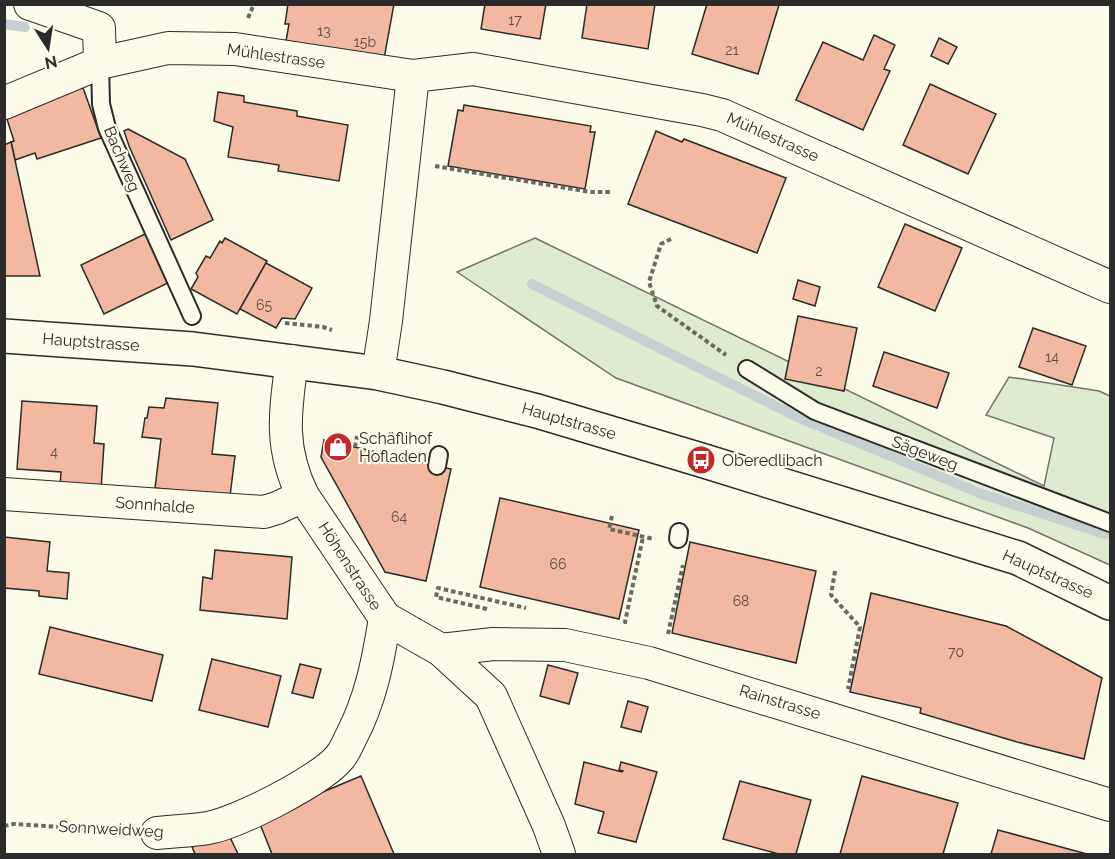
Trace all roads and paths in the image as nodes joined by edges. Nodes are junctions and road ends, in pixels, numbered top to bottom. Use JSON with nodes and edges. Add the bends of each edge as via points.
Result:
{"nodes":[{"id":1,"x":30,"y":4,"type":"edge"},
{"id":2,"x":98,"y":16,"type":"edge"},
{"id":3,"x":100,"y":63,"type":"junction"},
{"id":4,"x":413,"y":76,"type":"junction"},
{"id":5,"x":4,"y":103,"type":"edge"},
{"id":6,"x":456,"y":170,"type":"dead end"},
{"id":7,"x":612,"y":192,"type":"dead end"},
{"id":8,"x":671,"y":239,"type":"dead end"},
{"id":9,"x":1110,"y":287,"type":"edge"},
{"id":10,"x":192,"y":316,"type":"dead end"},
{"id":11,"x":4,"y":336,"type":"edge"},
{"id":12,"x":292,"y":360,"type":"junction"},
{"id":13,"x":747,"y":369,"type":"joint"},
{"id":14,"x":378,"y":373,"type":"junction"},
{"id":15,"x":357,"y":436,"type":"dead end"},
{"id":16,"x":355,"y":447,"type":"dead end"},
{"id":17,"x":4,"y":494,"type":"edge"},
{"id":18,"x":303,"y":496,"type":"junction"},
{"id":19,"x":612,"y":516,"type":"dead end"},
{"id":20,"x":1110,"y":523,"type":"edge"},
{"id":21,"x":643,"y":537,"type":"junction"},
{"id":22,"x":674,"y":538,"type":"dead end"},
{"id":23,"x":685,"y":558,"type":"dead end"},
{"id":24,"x":835,"y":571,"type":"dead end"},
{"id":25,"x":1110,"y":603,"type":"edge"},
{"id":26,"x":385,"y":618,"type":"junction"},
{"id":27,"x":625,"y":622,"type":"dead end"},
{"id":28,"x":669,"y":632,"type":"dead end"},
{"id":29,"x":441,"y":650,"type":"junction"},
{"id":30,"x":846,"y":696,"type":"dead end"},
{"id":31,"x":1110,"y":805,"type":"edge"},
{"id":32,"x":4,"y":826,"type":"edge"},
{"id":33,"x":157,"y":833,"type":"joint"},
{"id":34,"x":559,"y":855,"type":"edge"}],
"edges":[{"from":1,"to":2,"type":"street","name":"Bachweg"},
{"from":2,"to":3,"type":"street","name":"Bachweg"},
{"from":3,"to":4,"type":"street","name":"Mühlestrasse","via":[[168,48],[235,49]]},
{"from":3,"to":5,"type":"street","name":"Mühlestrasse"},
{"from":3,"to":10,"type":"lane","name":"Bachweg","via":[[101,104],[107,128]]},
{"from":4,"to":9,"type":"street","name":"Mühlestrasse","via":[[472,69],[722,115]]},
{"from":4,"to":14,"type":"street"},
{"from":6,"to":7,"type":"path","via":[[590,192]]},
{"from":8,"to":13,"type":"path","via":[[661,244],[649,282],[657,306]]},
{"from":11,"to":12,"type":"street","name":"Hauptstrasse"},
{"from":12,"to":14,"type":"street","name":"Hauptstrasse"},
{"from":12,"to":18,"type":"street","name":"Höhenstrasse","via":[[285,419],[287,453]]},
{"from":13,"to":20,"type":"lane","name":"Sägeweg","via":[[815,411]]},
{"from":14,"to":25,"type":"street","name":"Hauptstrasse","via":[[537,411],[875,513],[1018,558]]},
{"from":15,"to":16,"type":"path"},
{"from":17,"to":18,"type":"street","name":"Sonnhalde","via":[[264,512]]},
{"from":18,"to":26,"type":"street","name":"Höhenstrasse"},
{"from":19,"to":21,"type":"path","via":[[609,529]]},
{"from":21,"to":22,"type":"path"},
{"from":21,"to":27,"type":"path"},
{"from":23,"to":28,"type":"path"},
{"from":24,"to":30,"type":"path","via":[[831,595],[860,627]]},
{"from":26,"to":29,"type":"street","name":"Höhenstrasse"},
{"from":26,"to":33,"type":"street","name":"Sonnweidweg","via":[[372,689],[340,757],[328,769],[237,820],[208,828]]},
{"from":29,"to":31,"type":"street","name":"Rainstrasse","via":[[493,644],[565,645],[649,663]]},
{"from":29,"to":34,"type":"street","name":"Höhenstrasse","via":[[491,696]]},
{"from":32,"to":33,"type":"path","name":"Sonnweidweg"}]}
